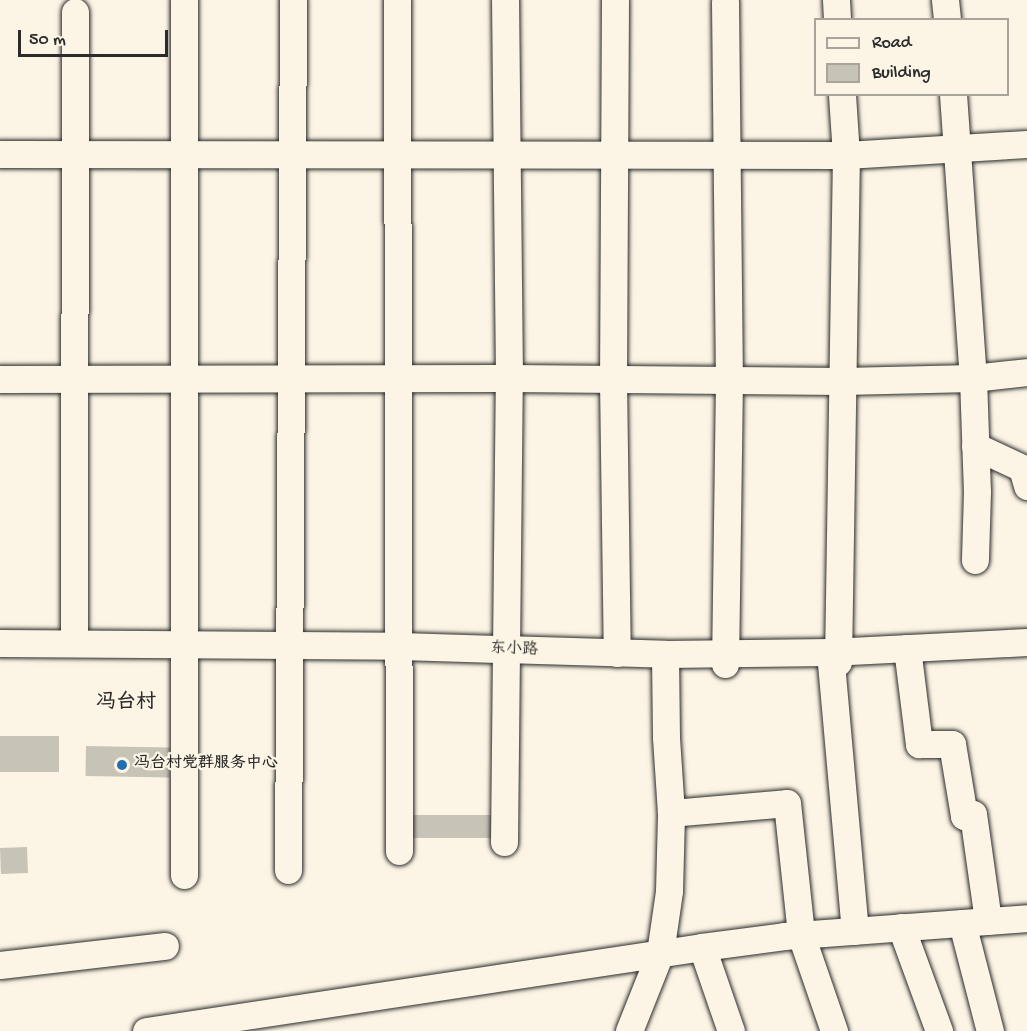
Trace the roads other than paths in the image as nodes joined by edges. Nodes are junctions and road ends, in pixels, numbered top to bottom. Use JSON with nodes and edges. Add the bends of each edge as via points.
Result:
{"nodes":[{"id":1,"x":184,"y":0,"type":"edge"},
{"id":2,"x":293,"y":0,"type":"edge"},
{"id":3,"x":397,"y":0,"type":"edge"},
{"id":4,"x":505,"y":0,"type":"edge"},
{"id":5,"x":615,"y":0,"type":"edge"},
{"id":6,"x":836,"y":0,"type":"edge"},
{"id":7,"x":945,"y":0,"type":"edge"},
{"id":8,"x":725,"y":2,"type":"dead end"},
{"id":9,"x":75,"y":12,"type":"dead end"},
{"id":10,"x":837,"y":18,"type":"edge"},
{"id":11,"x":947,"y":18,"type":"edge"},
{"id":12,"x":842,"y":96,"type":"edge"},
{"id":13,"x":953,"y":96,"type":"edge"},
{"id":14,"x":1027,"y":144,"type":"edge"},
{"id":15,"x":957,"y":149,"type":"junction"},
{"id":16,"x":0,"y":154,"type":"edge"},
{"id":17,"x":75,"y":154,"type":"junction"},
{"id":18,"x":184,"y":154,"type":"junction"},
{"id":19,"x":292,"y":155,"type":"junction"},
{"id":20,"x":397,"y":155,"type":"junction"},
{"id":21,"x":506,"y":155,"type":"junction"},
{"id":22,"x":846,"y":155,"type":"junction"},
{"id":23,"x":615,"y":156,"type":"junction"},
{"id":24,"x":725,"y":156,"type":"junction"},
{"id":25,"x":1027,"y":372,"type":"edge"},
{"id":26,"x":74,"y":378,"type":"junction"},
{"id":27,"x":293,"y":378,"type":"junction"},
{"id":28,"x":397,"y":378,"type":"junction"},
{"id":29,"x":509,"y":378,"type":"junction"},
{"id":30,"x":973,"y":378,"type":"junction"},
{"id":31,"x":0,"y":379,"type":"edge"},
{"id":32,"x":184,"y":380,"type":"junction"},
{"id":33,"x":613,"y":380,"type":"junction"},
{"id":34,"x":729,"y":380,"type":"junction"},
{"id":35,"x":842,"y":381,"type":"junction"},
{"id":36,"x":975,"y":446,"type":"junction"},
{"id":37,"x":1027,"y":486,"type":"edge"},
{"id":38,"x":975,"y":560,"type":"dead end"},
{"id":39,"x":1027,"y":642,"type":"edge"},
{"id":40,"x":0,"y":643,"type":"edge"},
{"id":41,"x":74,"y":643,"type":"junction"},
{"id":42,"x":182,"y":649,"type":"junction"},
{"id":43,"x":291,"y":651,"type":"junction"},
{"id":44,"x":1027,"y":651,"type":"edge"},
{"id":45,"x":0,"y":652,"type":"edge"},
{"id":46,"x":400,"y":652,"type":"junction"},
{"id":47,"x":617,"y":653,"type":"junction"},
{"id":48,"x":908,"y":653,"type":"junction"},
{"id":49,"x":508,"y":656,"type":"junction"},
{"id":50,"x":834,"y":657,"type":"junction"},
{"id":51,"x":724,"y":658,"type":"junction"},
{"id":52,"x":665,"y":660,"type":"junction"},
{"id":53,"x":671,"y":813,"type":"junction"},
{"id":54,"x":504,"y":842,"type":"dead end"},
{"id":55,"x":399,"y":851,"type":"dead end"},
{"id":56,"x":288,"y":870,"type":"dead end"},
{"id":57,"x":184,"y":875,"type":"dead end"},
{"id":58,"x":1027,"y":918,"type":"edge"},
{"id":59,"x":975,"y":922,"type":"junction"},
{"id":60,"x":901,"y":927,"type":"junction"},
{"id":61,"x":855,"y":931,"type":"junction"},
{"id":62,"x":801,"y":935,"type":"junction"},
{"id":63,"x":165,"y":946,"type":"dead end"},
{"id":64,"x":702,"y":947,"type":"junction"},
{"id":65,"x":660,"y":953,"type":"junction"},
{"id":66,"x":0,"y":964,"type":"edge"},
{"id":67,"x":146,"y":1031,"type":"edge"},
{"id":68,"x":629,"y":1031,"type":"edge"},
{"id":69,"x":731,"y":1031,"type":"edge"},
{"id":70,"x":834,"y":1031,"type":"edge"},
{"id":71,"x":939,"y":1031,"type":"edge"},
{"id":72,"x":990,"y":1031,"type":"edge"}],
"edges":[{"from":1,"to":18,"type":"street"},
{"from":2,"to":19,"type":"street"},
{"from":3,"to":20,"type":"street"},
{"from":4,"to":21,"type":"street"},
{"from":5,"to":23,"type":"street"},
{"from":6,"to":10,"type":"street"},
{"from":7,"to":11,"type":"street"},
{"from":8,"to":24,"type":"street"},
{"from":9,"to":17,"type":"street"},
{"from":12,"to":22,"type":"street"},
{"from":13,"to":15,"type":"street"},
{"from":14,"to":15,"type":"street"},
{"from":15,"to":22,"type":"street"},
{"from":15,"to":30,"type":"street"},
{"from":16,"to":17,"type":"street"},
{"from":17,"to":18,"type":"street"},
{"from":17,"to":26,"type":"street"},
{"from":18,"to":19,"type":"street"},
{"from":18,"to":32,"type":"street"},
{"from":19,"to":20,"type":"street"},
{"from":19,"to":27,"type":"street"},
{"from":20,"to":21,"type":"street"},
{"from":20,"to":28,"type":"street"},
{"from":21,"to":23,"type":"street"},
{"from":21,"to":29,"type":"street"},
{"from":22,"to":24,"type":"street"},
{"from":22,"to":35,"type":"street"},
{"from":23,"to":24,"type":"street"},
{"from":23,"to":33,"type":"street"},
{"from":24,"to":34,"type":"street"},
{"from":25,"to":30,"type":"street"},
{"from":26,"to":31,"type":"street"},
{"from":26,"to":32,"type":"street"},
{"from":26,"to":41,"type":"street"},
{"from":27,"to":28,"type":"street"},
{"from":27,"to":32,"type":"street"},
{"from":27,"to":43,"type":"street"},
{"from":28,"to":29,"type":"street"},
{"from":28,"to":46,"type":"street"},
{"from":29,"to":33,"type":"street"},
{"from":29,"to":49,"type":"street"},
{"from":30,"to":35,"type":"street"},
{"from":30,"to":36,"type":"street"},
{"from":32,"to":42,"type":"street"},
{"from":33,"to":34,"type":"street"},
{"from":33,"to":47,"type":"street"},
{"from":34,"to":35,"type":"street"},
{"from":34,"to":51,"type":"street"},
{"from":35,"to":50,"type":"street"},
{"from":36,"to":37,"type":"street","via":[[1022,468]]},
{"from":36,"to":38,"type":"street"},
{"from":39,"to":48,"type":"street","name":"东小路"},
{"from":40,"to":41,"type":"street","name":"东小路"},
{"from":41,"to":42,"type":"street","name":"东小路"},
{"from":42,"to":43,"type":"street","name":"东小路"},
{"from":42,"to":45,"type":"street","name":"东小路"},
{"from":42,"to":57,"type":"street"},
{"from":43,"to":46,"type":"street","name":"东小路"},
{"from":43,"to":56,"type":"street"},
{"from":44,"to":48,"type":"street","name":"东小路"},
{"from":46,"to":49,"type":"street","name":"东小路"},
{"from":46,"to":55,"type":"street"},
{"from":47,"to":49,"type":"street","name":"东小路"},
{"from":47,"to":52,"type":"street","name":"东小路"},
{"from":48,"to":50,"type":"street","name":"东小路"},
{"from":48,"to":59,"type":"street","via":[[919,744],[952,744],[964,816],[973,814]]},
{"from":49,"to":52,"type":"street","name":"东小路"},
{"from":49,"to":54,"type":"street"},
{"from":50,"to":51,"type":"street","name":"东小路"},
{"from":50,"to":61,"type":"street"},
{"from":51,"to":52,"type":"street","name":"东小路"},
{"from":52,"to":53,"type":"street"},
{"from":53,"to":62,"type":"street","via":[[788,803]]},
{"from":53,"to":65,"type":"street","via":[[669,891]]},
{"from":58,"to":59,"type":"street"},
{"from":59,"to":60,"type":"street"},
{"from":59,"to":72,"type":"street"},
{"from":60,"to":61,"type":"street"},
{"from":60,"to":71,"type":"street"},
{"from":61,"to":62,"type":"street"},
{"from":62,"to":64,"type":"street"},
{"from":62,"to":70,"type":"street"},
{"from":63,"to":66,"type":"street"},
{"from":64,"to":65,"type":"street"},
{"from":64,"to":69,"type":"street"},
{"from":65,"to":67,"type":"street"},
{"from":65,"to":68,"type":"street"}]}
